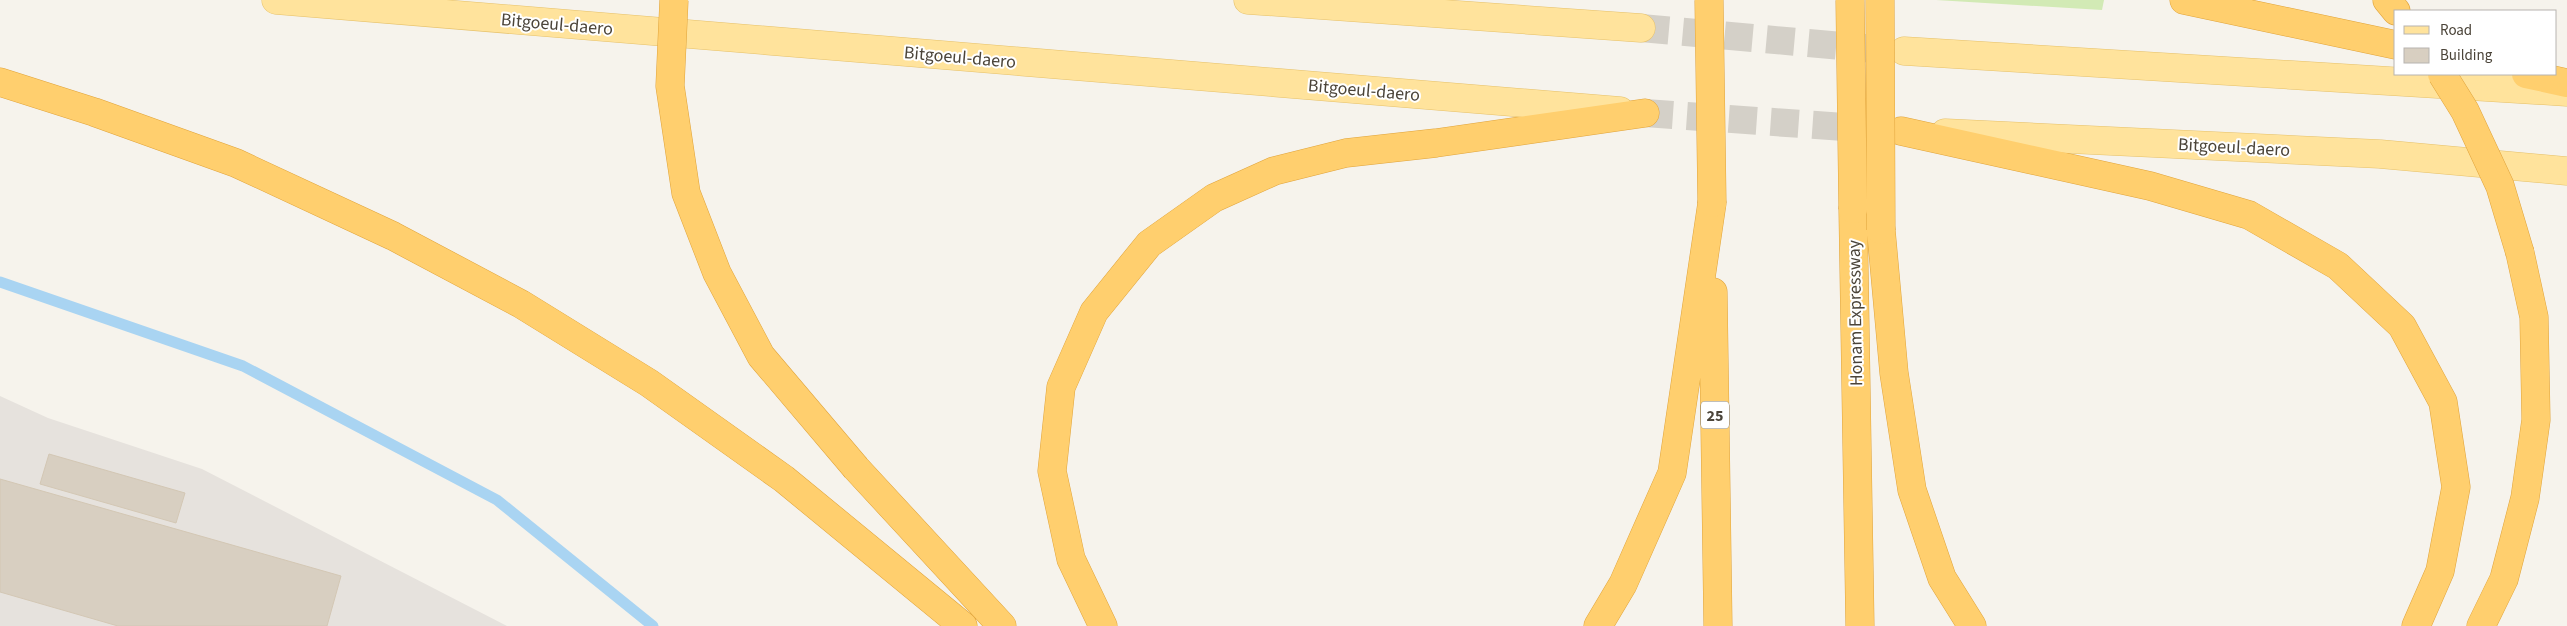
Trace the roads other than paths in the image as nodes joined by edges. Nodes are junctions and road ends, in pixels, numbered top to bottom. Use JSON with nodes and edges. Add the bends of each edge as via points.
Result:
{"nodes":[{"id":1,"x":276,"y":0,"type":"edge"},
{"id":2,"x":674,"y":0,"type":"edge"},
{"id":3,"x":1248,"y":0,"type":"edge"},
{"id":4,"x":1710,"y":0,"type":"edge"},
{"id":5,"x":1850,"y":0,"type":"edge"},
{"id":6,"x":1880,"y":0,"type":"edge"},
{"id":7,"x":2184,"y":0,"type":"edge"},
{"id":8,"x":2387,"y":0,"type":"edge"},
{"id":9,"x":2395,"y":10,"type":"edge"},
{"id":10,"x":1641,"y":28,"type":"tunnel mouth"},
{"id":11,"x":2394,"y":45,"type":"edge"},
{"id":12,"x":1904,"y":52,"type":"tunnel mouth"},
{"id":13,"x":2443,"y":75,"type":"edge"},
{"id":14,"x":2531,"y":75,"type":"edge"},
{"id":15,"x":0,"y":82,"type":"edge"},
{"id":16,"x":2567,"y":83,"type":"edge"},
{"id":17,"x":2567,"y":92,"type":"edge"},
{"id":18,"x":1645,"y":113,"type":"joint"},
{"id":19,"x":1901,"y":131,"type":"joint"},
{"id":20,"x":2567,"y":171,"type":"edge"},
{"id":21,"x":1712,"y":203,"type":"junction"},
{"id":22,"x":963,"y":626,"type":"edge"},
{"id":23,"x":1002,"y":626,"type":"edge"},
{"id":24,"x":1103,"y":626,"type":"edge"},
{"id":25,"x":1598,"y":626,"type":"edge"},
{"id":26,"x":1718,"y":626,"type":"edge"},
{"id":27,"x":1860,"y":626,"type":"edge"},
{"id":28,"x":1972,"y":626,"type":"edge"},
{"id":29,"x":2416,"y":626,"type":"edge"},
{"id":30,"x":2481,"y":626,"type":"edge"}],
"edges":[{"from":1,"to":18,"type":"main road","name":"Bitgoeul-daero"},
{"from":2,"to":23,"type":"highway","bridge":true,"via":[[670,86],[686,193],[714,264],[761,356],[856,468]]},
{"from":3,"to":10,"type":"main road"},
{"from":4,"to":21,"type":"highway","number":"25","bridge":true},
{"from":5,"to":27,"type":"highway","name":"Honam Expressway","bridge":true},
{"from":6,"to":28,"type":"highway","bridge":true,"via":[[1881,230],[1894,373],[1912,490],[1942,578]]},
{"from":7,"to":11,"type":"highway"},
{"from":8,"to":9,"type":"highway"},
{"from":12,"to":17,"type":"main road"},
{"from":13,"to":30,"type":"highway","bridge":true,"via":[[2465,111],[2500,186],[2520,253],[2534,317],[2536,420],[2525,498],[2504,579]]},
{"from":14,"to":16,"type":"highway"},
{"from":15,"to":22,"type":"highway","via":[[236,163],[393,236],[521,304],[649,383],[784,479]]},
{"from":18,"to":24,"type":"highway","via":[[1346,152],[1274,171],[1214,198],[1149,244],[1094,312],[1061,387],[1052,472],[1071,559]]},
{"from":19,"to":20,"type":"main road","name":"Bitgoeul-daero","via":[[2380,154]]},
{"from":19,"to":29,"type":"highway","via":[[2150,186],[2249,216],[2338,266],[2402,326],[2443,402],[2456,486],[2440,571]]},
{"from":21,"to":25,"type":"highway","via":[[1672,473],[1623,584]]},
{"from":21,"to":26,"type":"highway","number":"25"}]}
